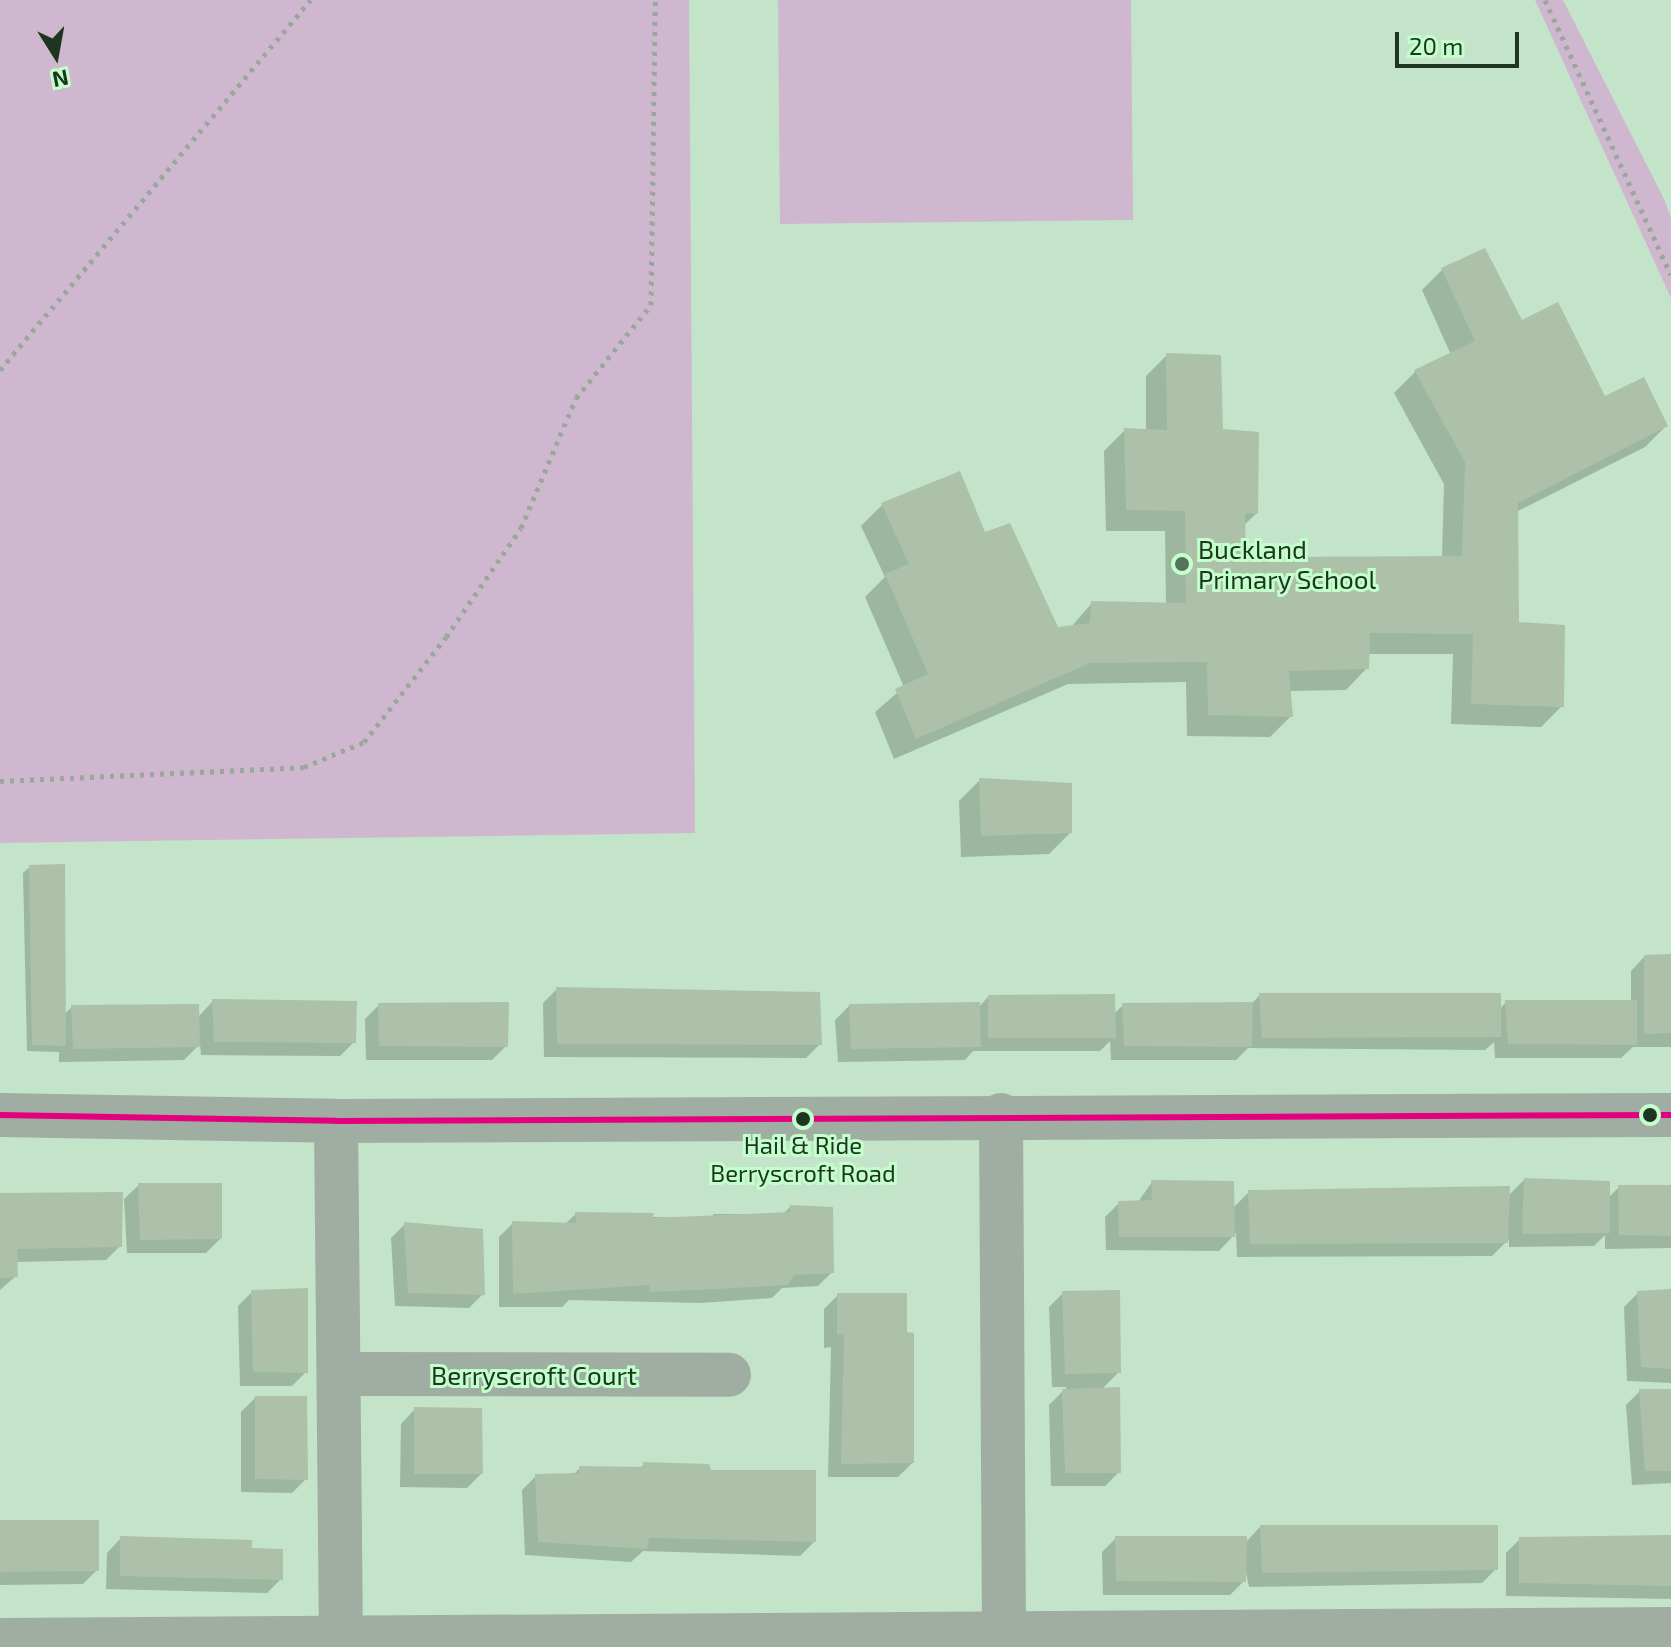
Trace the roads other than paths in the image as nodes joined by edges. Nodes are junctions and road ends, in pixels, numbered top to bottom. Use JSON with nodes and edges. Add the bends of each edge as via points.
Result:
{"nodes":[{"id":1,"x":0,"y":1115,"type":"edge"},
{"id":2,"x":1001,"y":1115,"type":"junction"},
{"id":3,"x":1671,"y":1115,"type":"edge"},
{"id":4,"x":336,"y":1121,"type":"junction"},
{"id":5,"x":339,"y":1374,"type":"junction"},
{"id":6,"x":729,"y":1375,"type":"dead end"},
{"id":7,"x":1671,"y":1629,"type":"edge"},
{"id":8,"x":1004,"y":1636,"type":"junction"},
{"id":9,"x":0,"y":1640,"type":"edge"},
{"id":10,"x":341,"y":1641,"type":"junction"}],
"edges":[{"from":1,"to":4,"type":"street"},
{"from":2,"to":3,"type":"street"},
{"from":2,"to":4,"type":"street"},
{"from":2,"to":8,"type":"street"},
{"from":4,"to":5,"type":"street"},
{"from":5,"to":6,"type":"street","name":"Berryscroft Court"},
{"from":5,"to":10,"type":"street"},
{"from":7,"to":8,"type":"street"},
{"from":8,"to":10,"type":"street"},
{"from":9,"to":10,"type":"street"}]}
